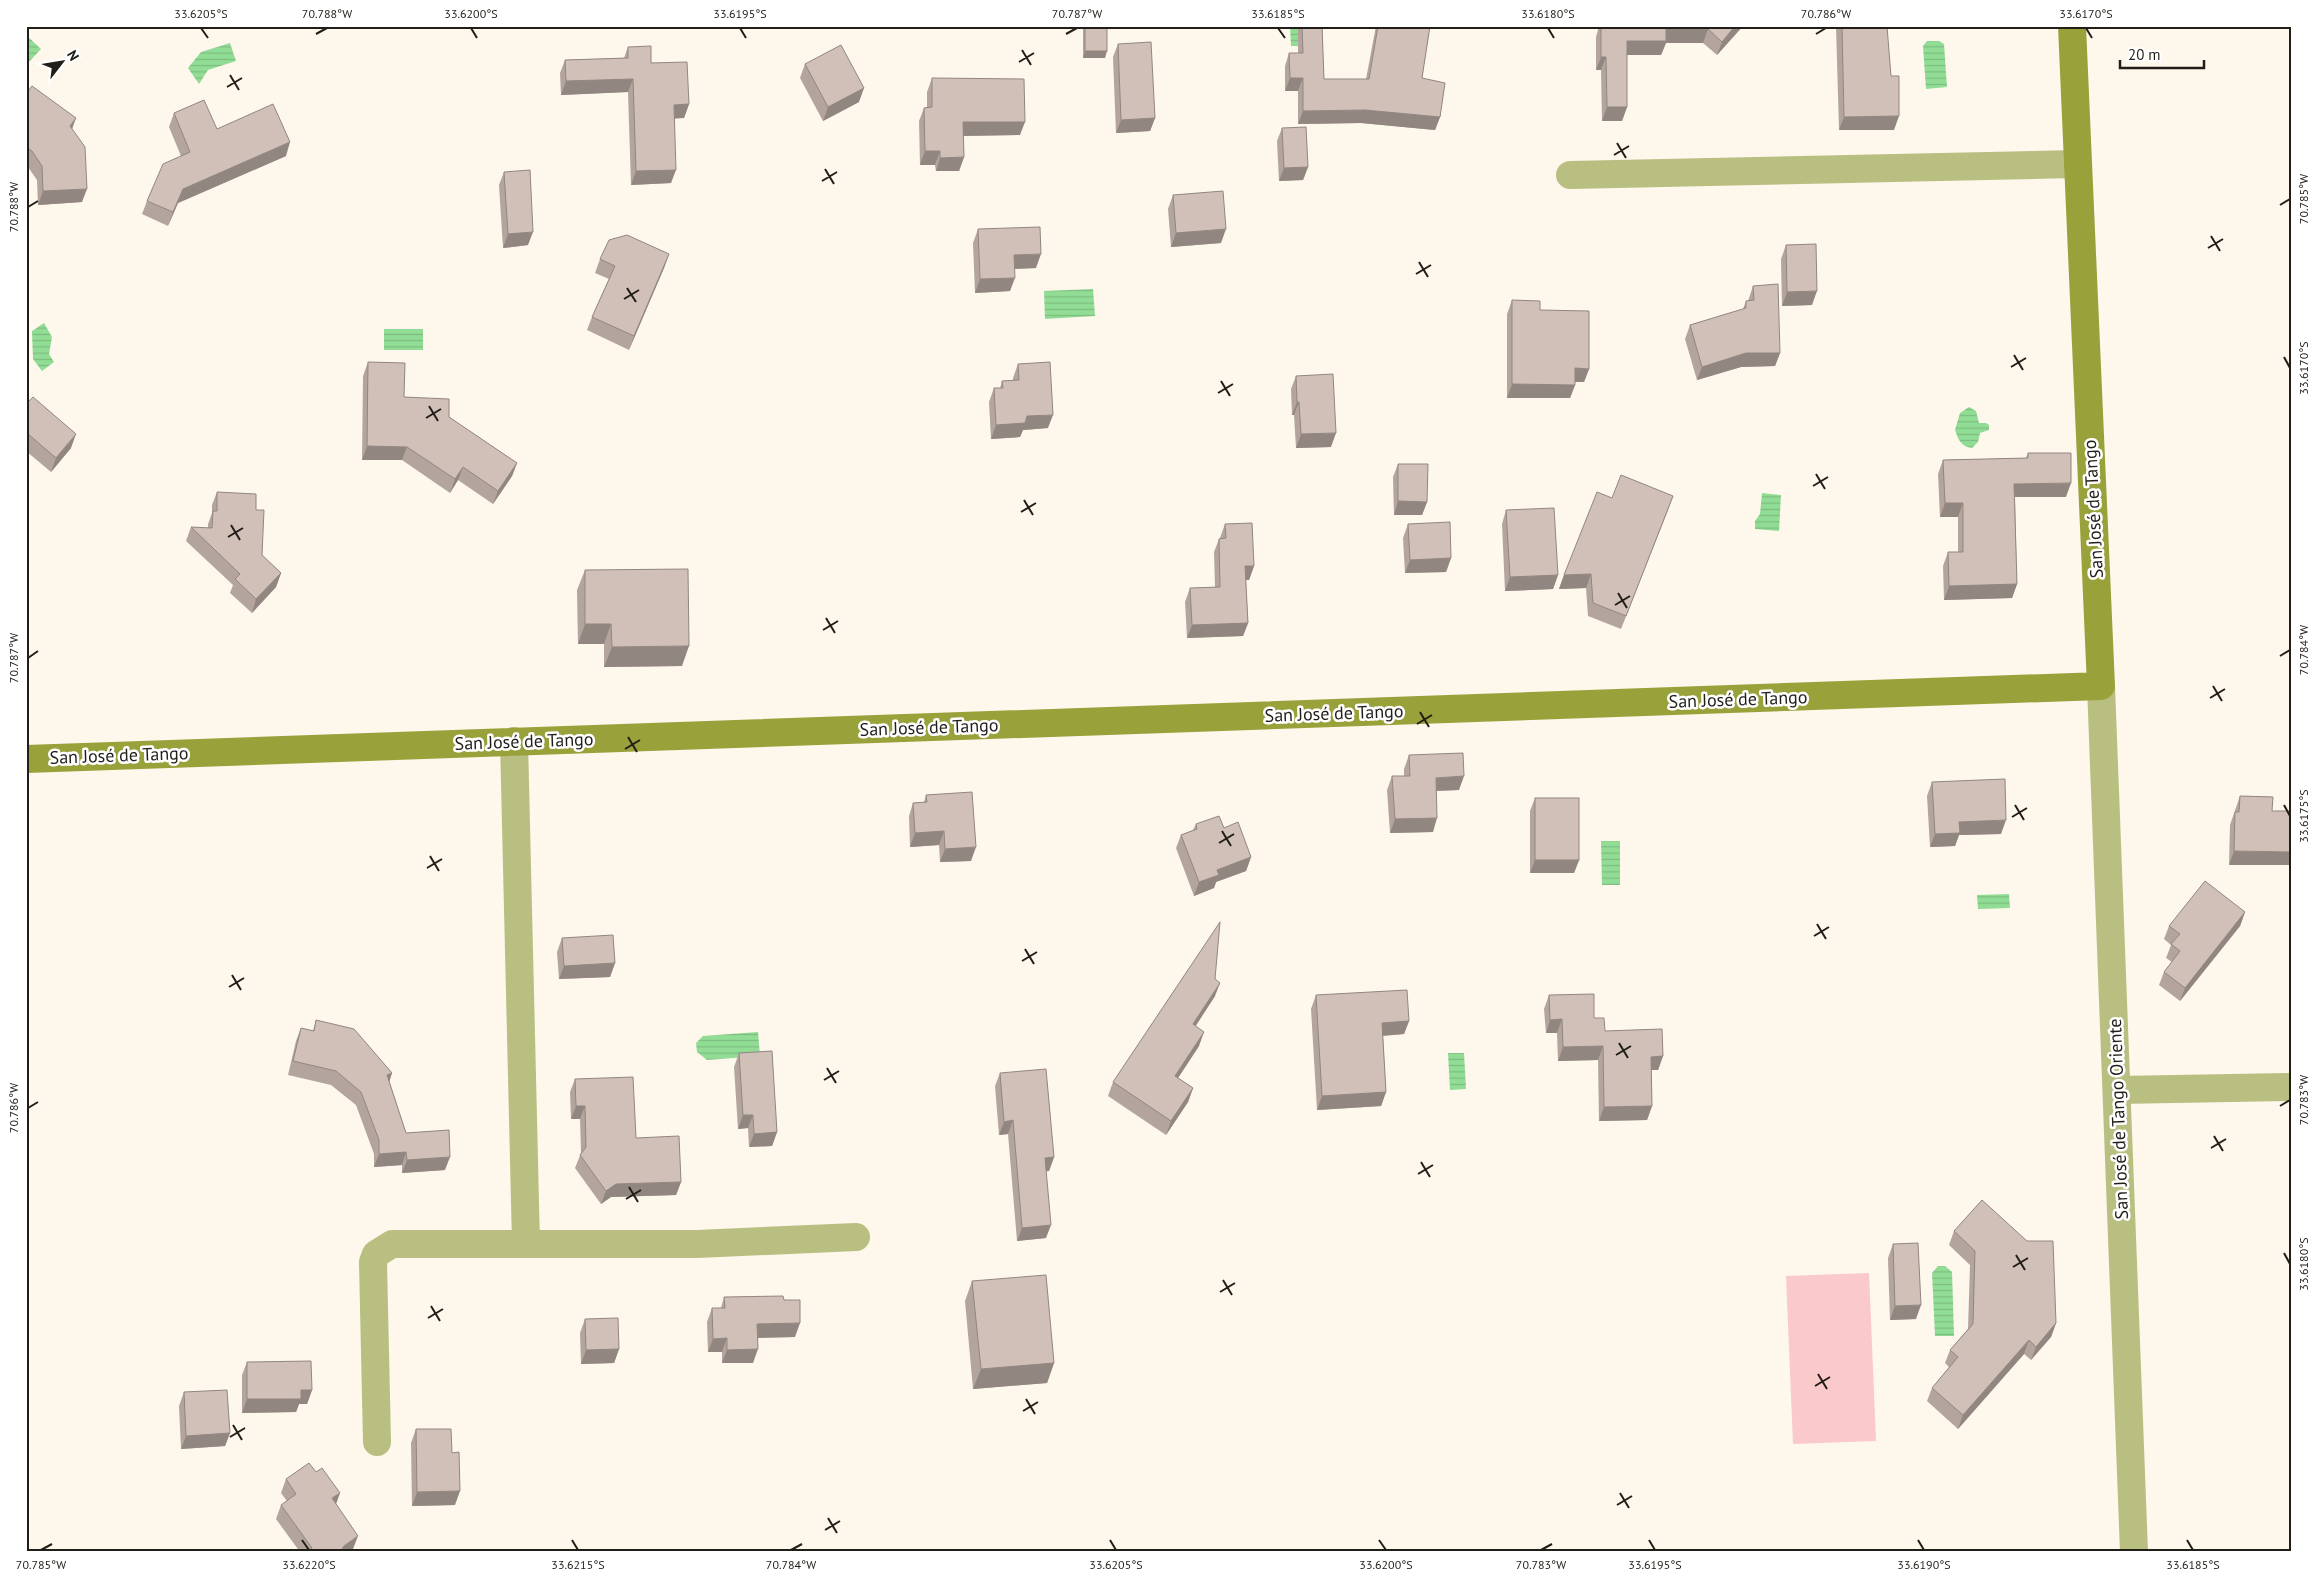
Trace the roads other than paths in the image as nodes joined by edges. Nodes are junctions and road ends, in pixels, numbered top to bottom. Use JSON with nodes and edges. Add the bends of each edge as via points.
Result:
{"nodes":[{"id":1,"x":2072,"y":26,"type":"edge"},
{"id":2,"x":2077,"y":164,"type":"junction"},
{"id":3,"x":1570,"y":175,"type":"dead end"},
{"id":4,"x":2101,"y":686,"type":"junction"},
{"id":5,"x":514,"y":742,"type":"junction"},
{"id":6,"x":26,"y":759,"type":"edge"},
{"id":7,"x":2292,"y":1087,"type":"edge"},
{"id":8,"x":2117,"y":1090,"type":"junction"},
{"id":9,"x":856,"y":1237,"type":"dead end"},
{"id":10,"x":526,"y":1244,"type":"junction"},
{"id":11,"x":377,"y":1442,"type":"dead end"},
{"id":12,"x":2134,"y":1552,"type":"edge"}],
"edges":[{"from":1,"to":2,"type":"street","name":"San José de Tango"},
{"from":2,"to":3,"type":"street"},
{"from":2,"to":4,"type":"street","name":"San José de Tango"},
{"from":4,"to":5,"type":"street","name":"San José de Tango"},
{"from":4,"to":8,"type":"street","name":"San José de Tango Oriente"},
{"from":5,"to":6,"type":"street","name":"San José de Tango"},
{"from":5,"to":10,"type":"street"},
{"from":7,"to":8,"type":"street"},
{"from":8,"to":12,"type":"street","name":"San José de Tango Oriente"},
{"from":9,"to":10,"type":"street","via":[[697,1244]]},
{"from":10,"to":11,"type":"street","via":[[392,1244],[376,1254],[372,1262]]}]}
